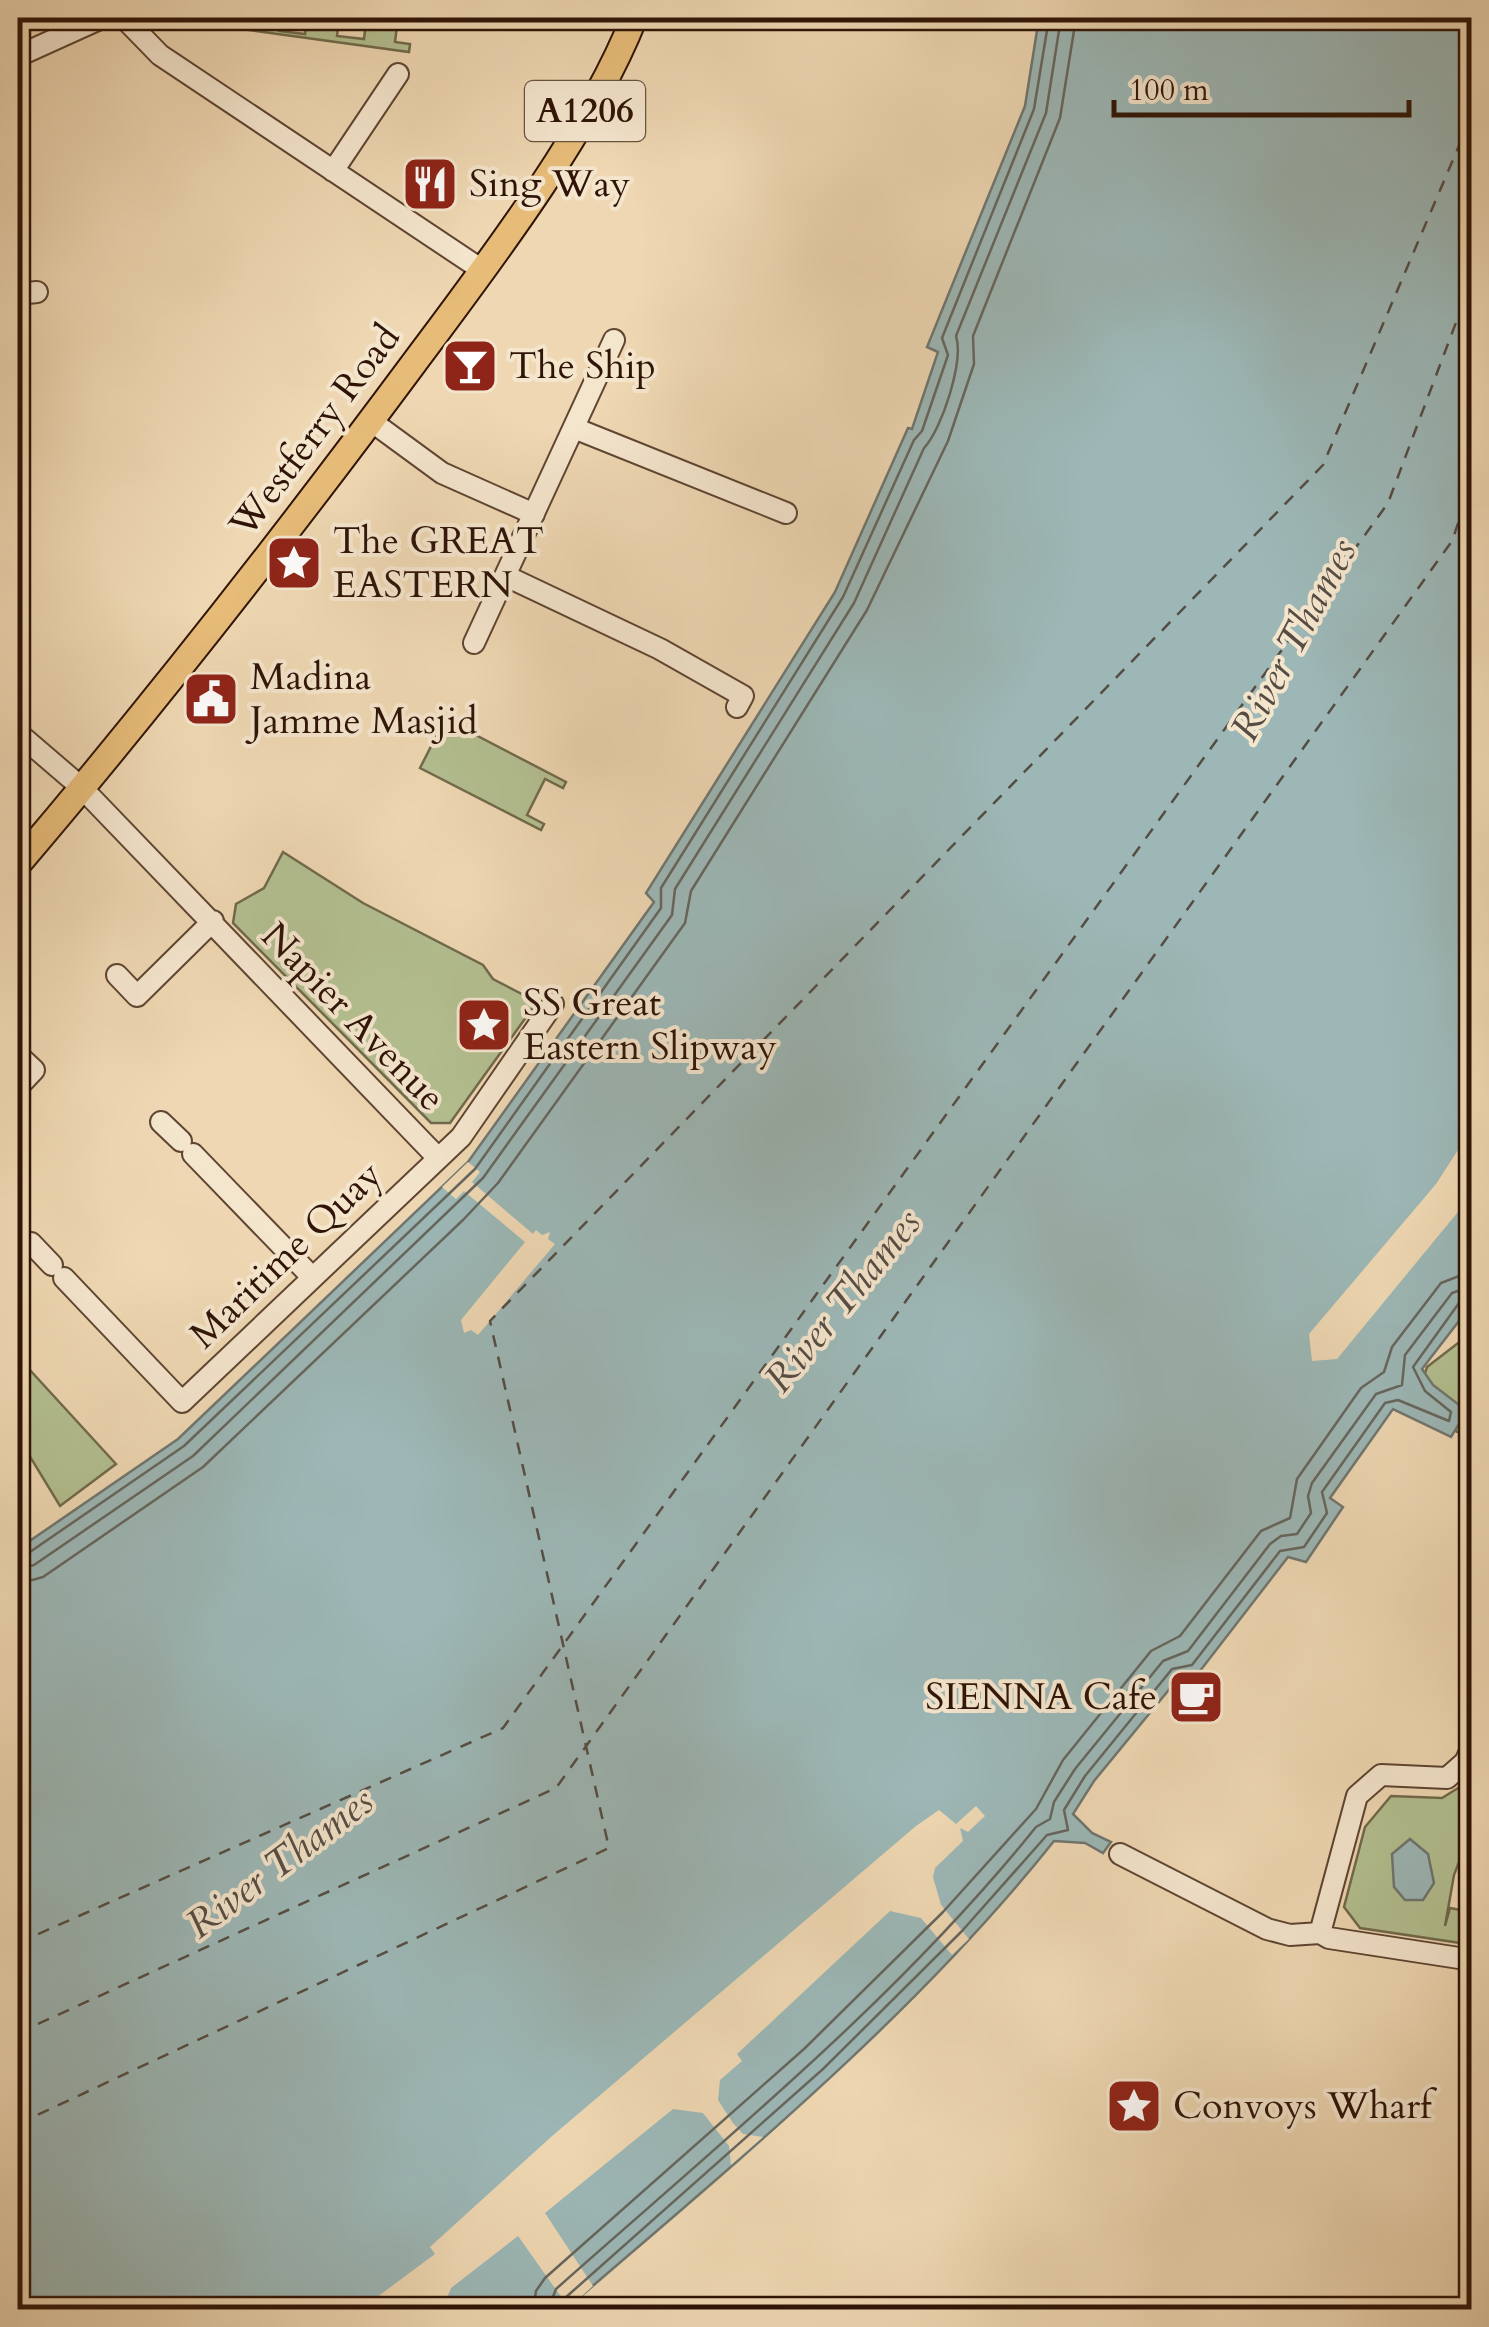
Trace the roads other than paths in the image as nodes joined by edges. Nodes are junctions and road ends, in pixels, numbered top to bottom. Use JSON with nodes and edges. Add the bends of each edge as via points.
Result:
{"nodes":[{"id":1,"x":102,"y":18,"type":"edge"},
{"id":2,"x":124,"y":18,"type":"edge"},
{"id":3,"x":634,"y":18,"type":"edge"},
{"id":4,"x":18,"y":56,"type":"edge"},
{"id":5,"x":398,"y":74,"type":"dead end"},
{"id":6,"x":333,"y":171,"type":"junction"},
{"id":7,"x":482,"y":270,"type":"junction"},
{"id":8,"x":614,"y":340,"type":"dead end"},
{"id":9,"x":371,"y":421,"type":"junction"},
{"id":10,"x":574,"y":428,"type":"junction"},
{"id":11,"x":786,"y":513,"type":"dead end"},
{"id":12,"x":534,"y":514,"type":"junction"},
{"id":13,"x":506,"y":576,"type":"junction"},
{"id":14,"x":474,"y":643,"type":"dead end"},
{"id":15,"x":737,"y":707,"type":"dead end"},
{"id":16,"x":18,"y":733,"type":"edge"},
{"id":17,"x":82,"y":788,"type":"junction"},
{"id":18,"x":18,"y":864,"type":"edge"},
{"id":19,"x":213,"y":921,"type":"junction"},
{"id":20,"x":117,"y":976,"type":"dead end"},
{"id":21,"x":553,"y":1004,"type":"dead end"},
{"id":22,"x":18,"y":1055,"type":"edge"},
{"id":23,"x":18,"y":1087,"type":"edge"},
{"id":24,"x":161,"y":1122,"type":"dead end"},
{"id":25,"x":438,"y":1158,"type":"junction"},
{"id":26,"x":32,"y":1244,"type":"dead end"},
{"id":27,"x":311,"y":1276,"type":"junction"},
{"id":28,"x":1472,"y":1746,"type":"edge"},
{"id":29,"x":1120,"y":1854,"type":"dead end"},
{"id":30,"x":1320,"y":1933,"type":"junction"},
{"id":31,"x":1472,"y":1960,"type":"edge"}],
"edges":[{"from":1,"to":4,"type":"street"},
{"from":2,"to":6,"type":"street","via":[[160,55]]},
{"from":3,"to":7,"type":"main road","name":"Westferry Road","number":"A1206","via":[[582,116]]},
{"from":5,"to":6,"type":"street"},
{"from":6,"to":7,"type":"street"},
{"from":7,"to":9,"type":"main road","name":"Westferry Road","number":"A1206"},
{"from":8,"to":10,"type":"street"},
{"from":9,"to":12,"type":"street","via":[[442,472]]},
{"from":9,"to":17,"type":"main road","name":"Westferry Road","number":"A1206"},
{"from":10,"to":11,"type":"street"},
{"from":10,"to":12,"type":"street"},
{"from":12,"to":13,"type":"street"},
{"from":13,"to":14,"type":"street"},
{"from":13,"to":15,"type":"street","via":[[729,688],[743,696]]},
{"from":16,"to":17,"type":"street","name":"Napier Avenue"},
{"from":17,"to":18,"type":"main road","name":"Westferry Road","number":"A1206"},
{"from":17,"to":19,"type":"street","name":"Napier Avenue"},
{"from":19,"to":20,"type":"street","via":[[137,996]]},
{"from":19,"to":25,"type":"street","name":"Napier Avenue"},
{"from":21,"to":25,"type":"street","name":"Napier Avenue","via":[[461,1137]]},
{"from":22,"to":23,"type":"street","via":[[34,1070]]},
{"from":24,"to":27,"type":"street"},
{"from":25,"to":27,"type":"street","name":"Maritime Quay"},
{"from":26,"to":27,"type":"street","name":"Maritime Quay","via":[[182,1402]]},
{"from":28,"to":30,"type":"street","via":[[1447,1778],[1380,1776],[1358,1796]]},
{"from":29,"to":30,"type":"street","via":[[1268,1928]]},
{"from":30,"to":31,"type":"street"}]}
